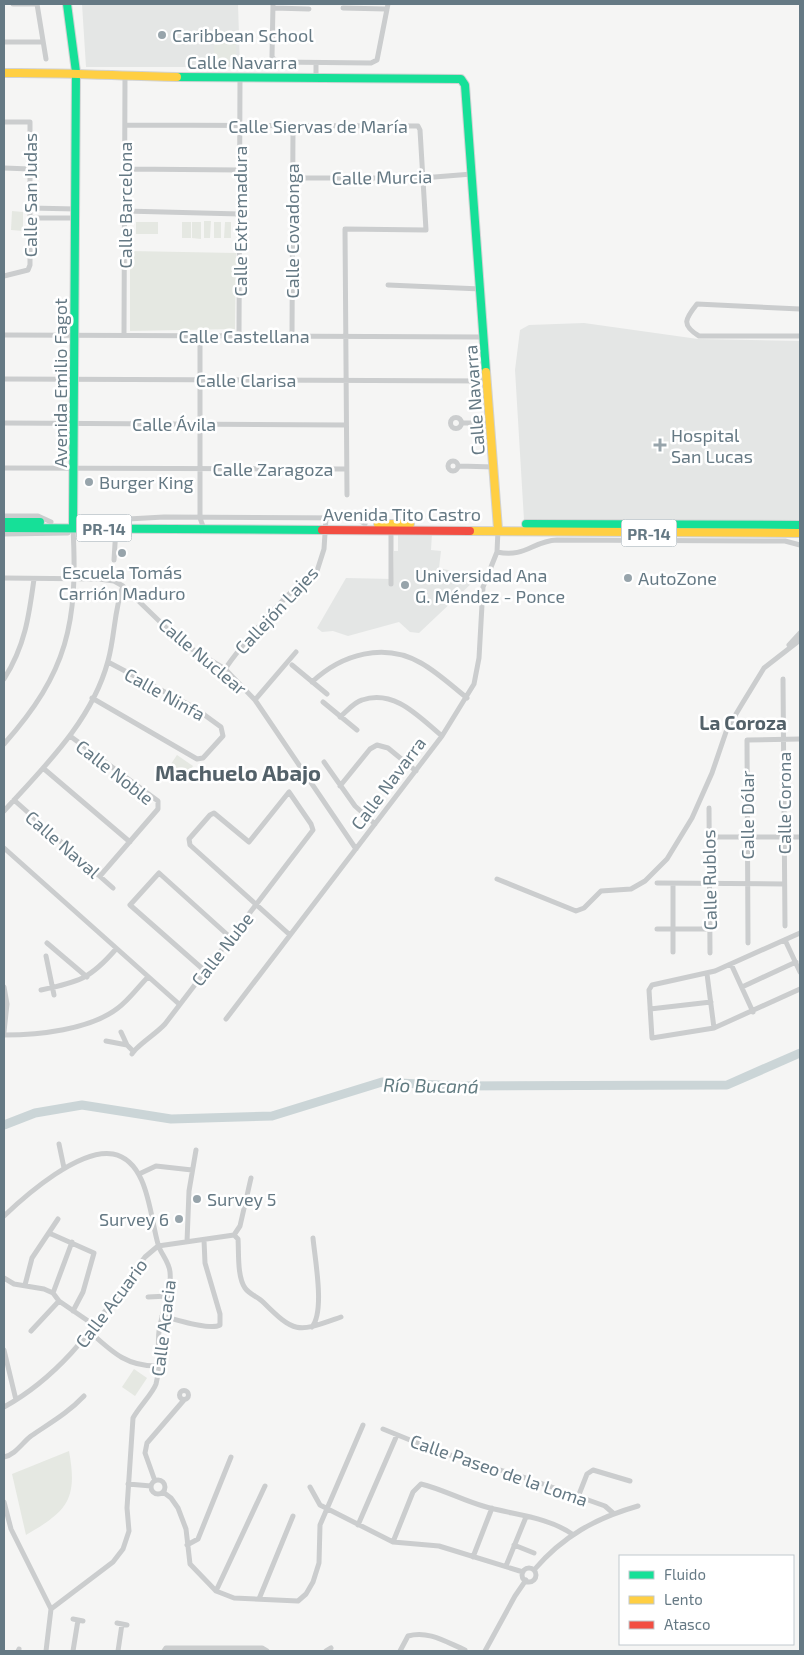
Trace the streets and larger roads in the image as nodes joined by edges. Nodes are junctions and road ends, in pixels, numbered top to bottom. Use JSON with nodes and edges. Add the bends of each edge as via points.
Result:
{"nodes":[{"id":1,"x":13,"y":4,"type":"edge"},
{"id":2,"x":37,"y":4,"type":"edge"},
{"id":3,"x":67,"y":4,"type":"edge"},
{"id":4,"x":273,"y":6,"type":"edge"},
{"id":5,"x":387,"y":7,"type":"edge"},
{"id":6,"x":343,"y":8,"type":"dead end"},
{"id":7,"x":309,"y":9,"type":"dead end"},
{"id":8,"x":4,"y":42,"type":"edge"},
{"id":9,"x":43,"y":42,"type":"junction"},
{"id":10,"x":46,"y":59,"type":"dead end"},
{"id":11,"x":316,"y":63,"type":"junction"},
{"id":12,"x":76,"y":72,"type":"junction"},
{"id":13,"x":4,"y":73,"type":"edge"},
{"id":14,"x":125,"y":76,"type":"junction"},
{"id":15,"x":240,"y":77,"type":"junction"},
{"id":16,"x":316,"y":77,"type":"junction"},
{"id":17,"x":4,"y":122,"type":"edge"},
{"id":18,"x":126,"y":125,"type":"junction"},
{"id":19,"x":240,"y":126,"type":"junction"},
{"id":20,"x":293,"y":126,"type":"junction"},
{"id":21,"x":4,"y":168,"type":"edge"},
{"id":22,"x":30,"y":169,"type":"junction"},
{"id":23,"x":125,"y":169,"type":"junction"},
{"id":24,"x":240,"y":170,"type":"junction"},
{"id":25,"x":472,"y":174,"type":"junction"},
{"id":26,"x":292,"y":178,"type":"junction"},
{"id":27,"x":422,"y":178,"type":"junction"},
{"id":28,"x":30,"y":208,"type":"junction"},
{"id":29,"x":76,"y":208,"type":"junction"},
{"id":30,"x":125,"y":211,"type":"junction"},
{"id":31,"x":240,"y":214,"type":"junction"},
{"id":32,"x":30,"y":218,"type":"junction"},
{"id":33,"x":76,"y":218,"type":"junction"},
{"id":34,"x":4,"y":276,"type":"edge"},
{"id":35,"x":388,"y":285,"type":"dead end"},
{"id":36,"x":481,"y":289,"type":"junction"},
{"id":37,"x":800,"y":309,"type":"edge"},
{"id":38,"x":4,"y":335,"type":"edge"},
{"id":39,"x":75,"y":335,"type":"junction"},
{"id":40,"x":124,"y":335,"type":"junction"},
{"id":41,"x":200,"y":336,"type":"junction"},
{"id":42,"x":239,"y":336,"type":"junction"},
{"id":43,"x":292,"y":336,"type":"junction"},
{"id":44,"x":345,"y":336,"type":"junction"},
{"id":45,"x":800,"y":336,"type":"edge"},
{"id":46,"x":484,"y":337,"type":"junction"},
{"id":47,"x":4,"y":379,"type":"edge"},
{"id":48,"x":75,"y":379,"type":"junction"},
{"id":49,"x":200,"y":380,"type":"junction"},
{"id":50,"x":345,"y":381,"type":"junction"},
{"id":51,"x":488,"y":382,"type":"junction"},
{"id":52,"x":462,"y":422,"type":"dead end"},
{"id":53,"x":4,"y":423,"type":"edge"},
{"id":54,"x":491,"y":423,"type":"junction"},
{"id":55,"x":75,"y":424,"type":"junction"},
{"id":56,"x":200,"y":424,"type":"junction"},
{"id":57,"x":345,"y":425,"type":"junction"},
{"id":58,"x":459,"y":466,"type":"dead end"},
{"id":59,"x":495,"y":467,"type":"junction"},
{"id":60,"x":4,"y":468,"type":"edge"},
{"id":61,"x":75,"y":468,"type":"junction"},
{"id":62,"x":200,"y":469,"type":"junction"},
{"id":63,"x":346,"y":469,"type":"junction"},
{"id":64,"x":346,"y":495,"type":"dead end"},
{"id":65,"x":4,"y":516,"type":"edge"},
{"id":66,"x":4,"y":522,"type":"edge"},
{"id":67,"x":52,"y":522,"type":"junction"},
{"id":68,"x":202,"y":524,"type":"junction"},
{"id":69,"x":326,"y":524,"type":"junction"},
{"id":70,"x":365,"y":524,"type":"junction"},
{"id":71,"x":116,"y":525,"type":"junction"},
{"id":72,"x":800,"y":525,"type":"edge"},
{"id":73,"x":498,"y":527,"type":"junction"},
{"id":74,"x":4,"y":528,"type":"edge"},
{"id":75,"x":73,"y":528,"type":"junction"},
{"id":76,"x":391,"y":530,"type":"junction"},
{"id":77,"x":800,"y":533,"type":"edge"},
{"id":78,"x":4,"y":534,"type":"edge"},
{"id":79,"x":800,"y":545,"type":"edge"},
{"id":80,"x":497,"y":552,"type":"junction"},
{"id":81,"x":114,"y":560,"type":"dead end"},
{"id":82,"x":4,"y":578,"type":"edge"},
{"id":83,"x":34,"y":578,"type":"junction"},
{"id":84,"x":74,"y":579,"type":"junction"},
{"id":85,"x":391,"y":584,"type":"dead end"},
{"id":86,"x":124,"y":586,"type":"junction"},
{"id":87,"x":800,"y":633,"type":"edge"},
{"id":88,"x":800,"y":640,"type":"edge"},
{"id":89,"x":296,"y":652,"type":"dead end"},
{"id":90,"x":782,"y":653,"type":"junction"},
{"id":91,"x":108,"y":662,"type":"junction"},
{"id":92,"x":292,"y":665,"type":"dead end"},
{"id":93,"x":224,"y":669,"type":"junction"},
{"id":94,"x":4,"y":679,"type":"edge"},
{"id":95,"x":783,"y":680,"type":"dead end"},
{"id":96,"x":312,"y":682,"type":"junction"},
{"id":97,"x":327,"y":694,"type":"dead end"},
{"id":98,"x":92,"y":698,"type":"junction"},
{"id":99,"x":467,"y":698,"type":"junction"},
{"id":100,"x":255,"y":700,"type":"junction"},
{"id":101,"x":323,"y":702,"type":"dead end"},
{"id":102,"x":340,"y":717,"type":"junction"},
{"id":103,"x":357,"y":730,"type":"dead end"},
{"id":104,"x":70,"y":736,"type":"junction"},
{"id":105,"x":442,"y":736,"type":"junction"},
{"id":106,"x":800,"y":739,"type":"edge"},
{"id":107,"x":783,"y":740,"type":"junction"},
{"id":108,"x":4,"y":744,"type":"edge"},
{"id":109,"x":324,"y":762,"type":"dead end"},
{"id":110,"x":43,"y":768,"type":"junction"},
{"id":111,"x":416,"y":771,"type":"junction"},
{"id":112,"x":340,"y":786,"type":"junction"},
{"id":113,"x":14,"y":800,"type":"junction"},
{"id":114,"x":709,"y":808,"type":"dead end"},
{"id":115,"x":4,"y":811,"type":"edge"},
{"id":116,"x":375,"y":824,"type":"junction"},
{"id":117,"x":709,"y":837,"type":"junction"},
{"id":118,"x":784,"y":837,"type":"junction"},
{"id":119,"x":800,"y":837,"type":"edge"},
{"id":120,"x":746,"y":838,"type":"junction"},
{"id":121,"x":130,"y":842,"type":"junction"},
{"id":122,"x":4,"y":848,"type":"edge"},
{"id":123,"x":356,"y":849,"type":"junction"},
{"id":124,"x":100,"y":876,"type":"junction"},
{"id":125,"x":497,"y":879,"type":"dead end"},
{"id":126,"x":657,"y":884,"type":"dead end"},
{"id":127,"x":673,"y":884,"type":"junction"},
{"id":128,"x":710,"y":884,"type":"junction"},
{"id":129,"x":747,"y":884,"type":"junction"},
{"id":130,"x":784,"y":884,"type":"junction"},
{"id":131,"x":113,"y":888,"type":"dead end"},
{"id":132,"x":256,"y":904,"type":"junction"},
{"id":133,"x":785,"y":926,"type":"dead end"},
{"id":134,"x":657,"y":929,"type":"dead end"},
{"id":135,"x":673,"y":929,"type":"junction"},
{"id":136,"x":710,"y":929,"type":"junction"},
{"id":137,"x":800,"y":933,"type":"edge"},
{"id":138,"x":290,"y":935,"type":"junction"},
{"id":139,"x":230,"y":938,"type":"junction"},
{"id":140,"x":786,"y":940,"type":"junction"},
{"id":141,"x":47,"y":943,"type":"dead end"},
{"id":142,"x":748,"y":943,"type":"dead end"},
{"id":143,"x":116,"y":949,"type":"junction"},
{"id":144,"x":673,"y":952,"type":"dead end"},
{"id":145,"x":710,"y":953,"type":"dead end"},
{"id":146,"x":46,"y":956,"type":"dead end"},
{"id":147,"x":796,"y":962,"type":"junction"},
{"id":148,"x":731,"y":964,"type":"junction"},
{"id":149,"x":205,"y":972,"type":"junction"},
{"id":150,"x":800,"y":972,"type":"edge"},
{"id":151,"x":707,"y":974,"type":"junction"},
{"id":152,"x":88,"y":977,"type":"junction"},
{"id":153,"x":148,"y":977,"type":"junction"},
{"id":154,"x":4,"y":986,"type":"edge"},
{"id":155,"x":742,"y":987,"type":"junction"},
{"id":156,"x":53,"y":988,"type":"junction"},
{"id":157,"x":800,"y":989,"type":"edge"},
{"id":158,"x":41,"y":990,"type":"dead end"},
{"id":159,"x":54,"y":995,"type":"dead end"},
{"id":160,"x":711,"y":1002,"type":"junction"},
{"id":161,"x":179,"y":1004,"type":"junction"},
{"id":162,"x":650,"y":1009,"type":"junction"},
{"id":163,"x":753,"y":1012,"type":"junction"},
{"id":164,"x":226,"y":1019,"type":"dead end"},
{"id":165,"x":714,"y":1028,"type":"junction"},
{"id":166,"x":121,"y":1032,"type":"dead end"},
{"id":167,"x":4,"y":1033,"type":"edge"},
{"id":168,"x":106,"y":1041,"type":"dead end"},
{"id":169,"x":127,"y":1045,"type":"junction"},
{"id":170,"x":59,"y":1144,"type":"dead end"},
{"id":171,"x":196,"y":1150,"type":"dead end"},
{"id":172,"x":64,"y":1168,"type":"junction"},
{"id":173,"x":192,"y":1170,"type":"junction"},
{"id":174,"x":139,"y":1174,"type":"junction"},
{"id":175,"x":251,"y":1178,"type":"dead end"},
{"id":176,"x":4,"y":1215,"type":"edge"},
{"id":177,"x":58,"y":1219,"type":"dead end"},
{"id":178,"x":49,"y":1233,"type":"junction"},
{"id":179,"x":234,"y":1234,"type":"junction"},
{"id":180,"x":312,"y":1238,"type":"dead end"},
{"id":181,"x":204,"y":1240,"type":"junction"},
{"id":182,"x":72,"y":1242,"type":"junction"},
{"id":183,"x":187,"y":1242,"type":"junction"},
{"id":184,"x":158,"y":1246,"type":"junction"},
{"id":185,"x":4,"y":1278,"type":"edge"},
{"id":186,"x":25,"y":1285,"type":"junction"},
{"id":187,"x":53,"y":1294,"type":"junction"},
{"id":188,"x":168,"y":1296,"type":"junction"},
{"id":189,"x":148,"y":1297,"type":"dead end"},
{"id":190,"x":59,"y":1301,"type":"junction"},
{"id":191,"x":73,"y":1310,"type":"junction"},
{"id":192,"x":162,"y":1316,"type":"junction"},
{"id":193,"x":341,"y":1317,"type":"dead end"},
{"id":194,"x":94,"y":1325,"type":"junction"},
{"id":195,"x":311,"y":1328,"type":"junction"},
{"id":196,"x":31,"y":1331,"type":"dead end"},
{"id":197,"x":89,"y":1331,"type":"junction"},
{"id":198,"x":4,"y":1350,"type":"edge"},
{"id":199,"x":159,"y":1366,"type":"junction"},
{"id":200,"x":84,"y":1396,"type":"dead end"},
{"id":201,"x":16,"y":1400,"type":"junction"},
{"id":202,"x":184,"y":1400,"type":"dead end"},
{"id":203,"x":4,"y":1407,"type":"edge"},
{"id":204,"x":363,"y":1425,"type":"dead end"},
{"id":205,"x":383,"y":1429,"type":"dead end"},
{"id":206,"x":397,"y":1435,"type":"junction"},
{"id":207,"x":4,"y":1457,"type":"edge"},
{"id":208,"x":231,"y":1457,"type":"dead end"},
{"id":209,"x":630,"y":1481,"type":"dead end"},
{"id":210,"x":153,"y":1483,"type":"junction"},
{"id":211,"x":128,"y":1484,"type":"junction"},
{"id":212,"x":265,"y":1486,"type":"dead end"},
{"id":213,"x":310,"y":1487,"type":"dead end"},
{"id":214,"x":163,"y":1492,"type":"junction"},
{"id":215,"x":578,"y":1497,"type":"junction"},
{"id":216,"x":4,"y":1502,"type":"edge"},
{"id":217,"x":638,"y":1506,"type":"dead end"},
{"id":218,"x":492,"y":1508,"type":"junction"},
{"id":219,"x":326,"y":1509,"type":"junction"},
{"id":220,"x":613,"y":1513,"type":"junction"},
{"id":221,"x":293,"y":1516,"type":"dead end"},
{"id":222,"x":526,"y":1517,"type":"junction"},
{"id":223,"x":358,"y":1525,"type":"junction"},
{"id":224,"x":572,"y":1534,"type":"junction"},
{"id":225,"x":393,"y":1542,"type":"junction"},
{"id":226,"x":187,"y":1545,"type":"junction"},
{"id":227,"x":514,"y":1545,"type":"junction"},
{"id":228,"x":534,"y":1553,"type":"dead end"},
{"id":229,"x":473,"y":1557,"type":"junction"},
{"id":230,"x":506,"y":1566,"type":"junction"},
{"id":231,"x":534,"y":1570,"type":"junction"},
{"id":232,"x":523,"y":1572,"type":"junction"},
{"id":233,"x":526,"y":1580,"type":"junction"},
{"id":234,"x":216,"y":1591,"type":"junction"},
{"id":235,"x":259,"y":1599,"type":"junction"},
{"id":236,"x":51,"y":1609,"type":"junction"},
{"id":237,"x":78,"y":1620,"type":"dead end"},
{"id":238,"x":122,"y":1624,"type":"dead end"},
{"id":239,"x":451,"y":1644,"type":"junction"},
{"id":240,"x":213,"y":1650,"type":"edge"},
{"id":241,"x":465,"y":1650,"type":"edge"},
{"id":242,"x":46,"y":1651,"type":"edge"},
{"id":243,"x":74,"y":1651,"type":"edge"},
{"id":244,"x":118,"y":1651,"type":"edge"},
{"id":245,"x":164,"y":1651,"type":"edge"},
{"id":246,"x":267,"y":1651,"type":"edge"},
{"id":247,"x":400,"y":1651,"type":"edge"},
{"id":248,"x":448,"y":1651,"type":"edge"},
{"id":249,"x":485,"y":1651,"type":"edge"}],
"edges":[{"from":1,"to":2,"type":"street"},
{"from":2,"to":9,"type":"street"},
{"from":3,"to":12,"type":"street","name":"Avenida Emilio Fagot"},
{"from":4,"to":7,"type":"street"},
{"from":4,"to":11,"type":"street","via":[[272,57],[277,62]]},
{"from":5,"to":6,"type":"street"},
{"from":5,"to":11,"type":"street","via":[[378,60],[372,63]]},
{"from":8,"to":9,"type":"street"},
{"from":9,"to":10,"type":"street"},
{"from":11,"to":16,"type":"street"},
{"from":12,"to":13,"type":"street","name":"Calle Navarra"},
{"from":12,"to":14,"type":"street","name":"Calle Navarra"},
{"from":12,"to":29,"type":"street","name":"Avenida Emilio Fagot"},
{"from":14,"to":15,"type":"street","name":"Calle Navarra"},
{"from":14,"to":18,"type":"street","name":"Calle Barcelona"},
{"from":15,"to":16,"type":"street","name":"Calle Navarra"},
{"from":15,"to":19,"type":"street","name":"Calle Extremadura"},
{"from":16,"to":25,"type":"street","name":"Calle Navarra","via":[[461,79],[465,86]]},
{"from":17,"to":22,"type":"street","name":"Calle San Judas","via":[[30,122]]},
{"from":18,"to":19,"type":"street","name":"Calle Siervas de María"},
{"from":18,"to":23,"type":"street","name":"Calle Barcelona"},
{"from":19,"to":20,"type":"street","name":"Calle Siervas de María"},
{"from":19,"to":24,"type":"street","name":"Calle Extremadura"},
{"from":20,"to":26,"type":"street","name":"Calle Covadonga"},
{"from":20,"to":27,"type":"street","name":"Calle Siervas de María","via":[[418,126]]},
{"from":21,"to":22,"type":"street"},
{"from":22,"to":28,"type":"street","name":"Calle San Judas"},
{"from":23,"to":24,"type":"street"},
{"from":23,"to":30,"type":"street","name":"Calle Barcelona"},
{"from":24,"to":31,"type":"street","name":"Calle Extremadura"},
{"from":25,"to":27,"type":"street","name":"Calle Murcia"},
{"from":25,"to":36,"type":"street","name":"Calle Navarra"},
{"from":26,"to":27,"type":"street","name":"Calle Murcia"},
{"from":26,"to":43,"type":"street","name":"Calle Covadonga"},
{"from":27,"to":44,"type":"street","name":"Calle Siervas de María","via":[[426,230],[345,229]]},
{"from":28,"to":29,"type":"street"},
{"from":28,"to":32,"type":"street","name":"Calle San Judas"},
{"from":29,"to":33,"type":"street","name":"Avenida Emilio Fagot"},
{"from":30,"to":31,"type":"street"},
{"from":30,"to":40,"type":"street","name":"Calle Barcelona"},
{"from":31,"to":42,"type":"street","name":"Calle Extremadura"},
{"from":32,"to":33,"type":"street"},
{"from":32,"to":34,"type":"street","name":"Calle San Judas","via":[[28,270]]},
{"from":33,"to":39,"type":"street","name":"Avenida Emilio Fagot"},
{"from":35,"to":36,"type":"street"},
{"from":36,"to":46,"type":"street","name":"Calle Navarra"},
{"from":37,"to":45,"type":"street","via":[[697,304],[686,323],[688,330],[699,336]]},
{"from":38,"to":39,"type":"street","name":"Calle Castellana"},
{"from":39,"to":40,"type":"street","name":"Calle Castellana"},
{"from":39,"to":48,"type":"street","name":"Avenida Emilio Fagot"},
{"from":40,"to":41,"type":"street","name":"Calle Castellana"},
{"from":41,"to":42,"type":"street","name":"Calle Castellana"},
{"from":41,"to":49,"type":"street","name":"Calle Zaragoza"},
{"from":42,"to":43,"type":"street","name":"Calle Castellana"},
{"from":43,"to":44,"type":"street","name":"Calle Castellana"},
{"from":44,"to":46,"type":"street","name":"Calle Castellana"},
{"from":44,"to":50,"type":"street","name":"Calle Siervas de María"},
{"from":46,"to":51,"type":"street","name":"Calle Navarra"},
{"from":47,"to":48,"type":"street","name":"Calle Clarisa"},
{"from":48,"to":49,"type":"street","name":"Calle Clarisa"},
{"from":48,"to":55,"type":"street","name":"Avenida Emilio Fagot"},
{"from":49,"to":50,"type":"street","name":"Calle Clarisa"},
{"from":49,"to":56,"type":"street","name":"Calle Zaragoza"},
{"from":50,"to":51,"type":"street","name":"Calle Clarisa"},
{"from":50,"to":57,"type":"street","name":"Calle Siervas de María"},
{"from":51,"to":54,"type":"street","name":"Calle Navarra"},
{"from":52,"to":54,"type":"street"},
{"from":53,"to":55,"type":"street","name":"Calle Ávila"},
{"from":54,"to":59,"type":"street","name":"Calle Navarra"},
{"from":55,"to":56,"type":"street","name":"Calle Ávila"},
{"from":55,"to":61,"type":"street","name":"Avenida Emilio Fagot"},
{"from":56,"to":57,"type":"street","name":"Calle Ávila"},
{"from":56,"to":62,"type":"street","name":"Calle Zaragoza"},
{"from":57,"to":63,"type":"street","name":"Calle Siervas de María"},
{"from":58,"to":59,"type":"street"},
{"from":59,"to":73,"type":"street","name":"Calle Navarra"},
{"from":60,"to":61,"type":"street","name":"Calle Zaragoza"},
{"from":61,"to":62,"type":"street","name":"Calle Zaragoza"},
{"from":61,"to":75,"type":"street","name":"Avenida Emilio Fagot"},
{"from":62,"to":63,"type":"street","name":"Calle Zaragoza"},
{"from":62,"to":68,"type":"street"},
{"from":63,"to":64,"type":"street","name":"Calle Siervas de María"},
{"from":65,"to":67,"type":"street","via":[[38,516]]},
{"from":66,"to":67,"type":"street","name":"Avenida Tito Castro","number":"PR-14"},
{"from":67,"to":75,"type":"street","name":"Avenida Tito Castro","number":"PR-14"},
{"from":68,"to":69,"type":"street","name":"Avenida Tito Castro","number":"PR-14"},
{"from":68,"to":69,"type":"street"},
{"from":68,"to":71,"type":"street","name":"Avenida Tito Castro","number":"PR-14"},
{"from":68,"to":71,"type":"street","via":[[141,518]]},
{"from":69,"to":70,"type":"street","name":"Avenida Tito Castro","number":"PR-14"},
{"from":69,"to":70,"type":"street","via":[[334,518],[356,518]]},
{"from":69,"to":76,"type":"street","name":"Avenida Tito Castro","number":"PR-14"},
{"from":69,"to":93,"type":"street","name":"Callejón Lajes","via":[[324,549],[317,571],[294,591]]},
{"from":70,"to":73,"type":"street","name":"Avenida Tito Castro","number":"PR-14"},
{"from":71,"to":75,"type":"street","name":"Avenida Tito Castro","number":"PR-14"},
{"from":71,"to":81,"type":"street"},
{"from":72,"to":73,"type":"street","name":"Avenida Tito Castro","number":"PR-14"},
{"from":73,"to":76,"type":"street","name":"Avenida Tito Castro","number":"PR-14"},
{"from":73,"to":77,"type":"street","name":"Avenida Tito Castro","number":"PR-14","via":[[611,533]]},
{"from":73,"to":80,"type":"street","name":"Calle Navarra"},
{"from":74,"to":75,"type":"street","name":"Avenida Tito Castro","number":"PR-14"},
{"from":75,"to":78,"type":"street"},
{"from":75,"to":84,"type":"street","name":"Avenida Emilio Fagot"},
{"from":76,"to":85,"type":"street"},
{"from":79,"to":80,"type":"street","via":[[785,541],[557,540],[515,554]]},
{"from":80,"to":99,"type":"street","name":"Calle Navarra","via":[[483,587],[479,658],[474,684]]},
{"from":82,"to":83,"type":"street","name":"Calle Nuclear"},
{"from":83,"to":84,"type":"street","name":"Calle Nuclear"},
{"from":83,"to":94,"type":"street","via":[[28,625]]},
{"from":84,"to":86,"type":"street","name":"Calle Nuclear","via":[[114,580]]},
{"from":84,"to":108,"type":"street","name":"Avenida Emilio Fagot","via":[[68,635],[51,680],[28,717]]},
{"from":86,"to":91,"type":"street"},
{"from":86,"to":93,"type":"street","name":"Calle Nuclear","via":[[182,643]]},
{"from":87,"to":90,"type":"street"},
{"from":88,"to":90,"type":"street"},
{"from":89,"to":100,"type":"street"},
{"from":90,"to":125,"type":"street","via":[[764,668],[728,729],[692,818],[667,859],[645,881],[631,889],[601,891],[584,908],[576,911]]},
{"from":91,"to":98,"type":"street"},
{"from":91,"to":98,"type":"street","name":"Calle Ninfa","via":[[195,708],[221,726],[222,736],[203,758],[194,758]]},
{"from":92,"to":96,"type":"street"},
{"from":93,"to":100,"type":"street","name":"Calle Nuclear"},
{"from":95,"to":107,"type":"street","name":"Calle Corona"},
{"from":96,"to":97,"type":"street"},
{"from":96,"to":99,"type":"street","via":[[341,660],[360,654],[386,652],[421,663]]},
{"from":98,"to":104,"type":"street"},
{"from":99,"to":105,"type":"street","name":"Calle Navarra"},
{"from":100,"to":123,"type":"street","name":"Calle Nuclear"},
{"from":101,"to":102,"type":"street"},
{"from":102,"to":103,"type":"street"},
{"from":102,"to":105,"type":"street","via":[[360,700],[384,696],[402,704]]},
{"from":104,"to":110,"type":"street"},
{"from":104,"to":121,"type":"street","name":"Calle Noble","via":[[158,801],[158,809]]},
{"from":105,"to":111,"type":"street","name":"Calle Navarra"},
{"from":106,"to":107,"type":"street","name":"Calle Dólar"},
{"from":107,"to":118,"type":"street","name":"Calle Corona"},
{"from":107,"to":120,"type":"street","name":"Calle Dólar","via":[[747,740]]},
{"from":109,"to":112,"type":"street"},
{"from":110,"to":113,"type":"street"},
{"from":110,"to":121,"type":"street"},
{"from":111,"to":112,"type":"street","via":[[388,748],[377,745],[370,749]]},
{"from":111,"to":116,"type":"street","name":"Calle Navarra"},
{"from":112,"to":116,"type":"street","via":[[355,806]]},
{"from":113,"to":115,"type":"street"},
{"from":113,"to":124,"type":"street","name":"Calle Naval"},
{"from":114,"to":117,"type":"street","name":"Calle Rublos"},
{"from":116,"to":123,"type":"street","name":"Calle Navarra"},
{"from":117,"to":120,"type":"street"},
{"from":117,"to":128,"type":"street","name":"Calle Rublos"},
{"from":118,"to":119,"type":"street"},
{"from":118,"to":120,"type":"street"},
{"from":118,"to":130,"type":"street","name":"Calle Corona"},
{"from":120,"to":129,"type":"street","name":"Calle Dólar"},
{"from":121,"to":124,"type":"street","name":"Calle Noble"},
{"from":122,"to":143,"type":"street"},
{"from":123,"to":138,"type":"street","name":"Calle Navarra"},
{"from":124,"to":131,"type":"street","name":"Calle Naval"},
{"from":126,"to":127,"type":"street"},
{"from":127,"to":128,"type":"street"},
{"from":127,"to":135,"type":"street"},
{"from":128,"to":129,"type":"street"},
{"from":128,"to":136,"type":"street","name":"Calle Rublos"},
{"from":129,"to":130,"type":"street"},
{"from":129,"to":142,"type":"street","name":"Calle Dólar"},
{"from":130,"to":133,"type":"street","name":"Calle Corona"},
{"from":132,"to":132,"type":"street","name":"Calle Nube","via":[[313,830],[289,792],[249,842],[214,813],[188,839],[190,845]]},
{"from":132,"to":138,"type":"street"},
{"from":132,"to":139,"type":"street","name":"Calle Nube"},
{"from":134,"to":135,"type":"street"},
{"from":135,"to":136,"type":"street"},
{"from":135,"to":144,"type":"street"},
{"from":136,"to":145,"type":"street","name":"Calle Rublos"},
{"from":137,"to":140,"type":"street"},
{"from":138,"to":164,"type":"street","name":"Calle Navarra"},
{"from":139,"to":149,"type":"street","name":"Calle Nube"},
{"from":139,"to":149,"type":"street","via":[[159,873],[130,905]]},
{"from":140,"to":147,"type":"street"},
{"from":140,"to":148,"type":"street"},
{"from":141,"to":152,"type":"street"},
{"from":143,"to":152,"type":"street"},
{"from":143,"to":153,"type":"street"},
{"from":146,"to":156,"type":"street"},
{"from":147,"to":150,"type":"street"},
{"from":147,"to":155,"type":"street"},
{"from":148,"to":151,"type":"street"},
{"from":148,"to":155,"type":"street"},
{"from":149,"to":161,"type":"street","name":"Calle Nube"},
{"from":151,"to":160,"type":"street"},
{"from":151,"to":162,"type":"street","via":[[652,985],[649,990]]},
{"from":152,"to":156,"type":"street"},
{"from":153,"to":161,"type":"street"},
{"from":153,"to":167,"type":"street","via":[[118,1008],[91,1023],[29,1035]]},
{"from":154,"to":167,"type":"street","via":[[8,1004]]},
{"from":155,"to":163,"type":"street"},
{"from":156,"to":158,"type":"street"},
{"from":156,"to":159,"type":"street"},
{"from":157,"to":163,"type":"street"},
{"from":160,"to":162,"type":"street"},
{"from":160,"to":165,"type":"street"},
{"from":161,"to":169,"type":"street","name":"Calle Nube","via":[[153,1037],[132,1053]]},
{"from":162,"to":165,"type":"street","via":[[652,1038]]},
{"from":163,"to":165,"type":"street"},
{"from":166,"to":169,"type":"street"},
{"from":168,"to":169,"type":"street"},
{"from":170,"to":172,"type":"street"},
{"from":171,"to":173,"type":"street"},
{"from":172,"to":174,"type":"street","name":"Calle Acacia","via":[[91,1157],[112,1154],[122,1157]]},
{"from":172,"to":176,"type":"street","name":"Calle Acacia"},
{"from":173,"to":174,"type":"street","via":[[156,1166]]},
{"from":173,"to":183,"type":"street"},
{"from":174,"to":184,"type":"street","name":"Calle Acacia","via":[[150,1201]]},
{"from":175,"to":179,"type":"street","via":[[240,1226]]},
{"from":177,"to":178,"type":"street"},
{"from":178,"to":182,"type":"street"},
{"from":178,"to":186,"type":"street","via":[[29,1264]]},
{"from":179,"to":181,"type":"street","name":"Calle Acuario"},
{"from":179,"to":195,"type":"street","via":[[238,1239],[241,1276],[246,1289],[285,1324]]},
{"from":180,"to":195,"type":"street","via":[[318,1291],[316,1322]]},
{"from":181,"to":183,"type":"street","name":"Calle Acuario"},
{"from":181,"to":192,"type":"street","via":[[205,1263],[220,1314],[220,1325],[211,1327]]},
{"from":182,"to":187,"type":"street"},
{"from":182,"to":191,"type":"street","via":[[92,1250],[94,1257],[83,1292]]},
{"from":183,"to":184,"type":"street","name":"Calle Acuario"},
{"from":184,"to":188,"type":"street","name":"Calle Acacia","via":[[170,1271]]},
{"from":184,"to":194,"type":"street","name":"Calle Acuario","via":[[145,1257]]},
{"from":185,"to":186,"type":"street","via":[[14,1284]]},
{"from":186,"to":187,"type":"street"},
{"from":187,"to":190,"type":"street"},
{"from":188,"to":189,"type":"street"},
{"from":188,"to":192,"type":"street","name":"Calle Acacia"},
{"from":190,"to":191,"type":"street"},
{"from":190,"to":196,"type":"street"},
{"from":191,"to":194,"type":"street"},
{"from":192,"to":199,"type":"street","name":"Calle Acacia"},
{"from":193,"to":195,"type":"street"},
{"from":194,"to":197,"type":"street","name":"Calle Acuario"},
{"from":197,"to":199,"type":"street","via":[[108,1350],[127,1361],[141,1366]]},
{"from":197,"to":201,"type":"street","name":"Calle Acuario","via":[[53,1374]]},
{"from":198,"to":201,"type":"street"},
{"from":199,"to":211,"type":"street","name":"Calle Acacia","via":[[155,1386],[133,1418]]},
{"from":200,"to":207,"type":"street","via":[[68,1413],[29,1438],[10,1456]]},
{"from":201,"to":203,"type":"street","name":"Calle Acuario"},
{"from":202,"to":210,"type":"street","via":[[147,1443],[145,1454]]},
{"from":204,"to":219,"type":"street"},
{"from":205,"to":206,"type":"street","name":"Calle Paseo de la Loma"},
{"from":206,"to":215,"type":"street","name":"Calle Paseo de la Loma"},
{"from":206,"to":223,"type":"street"},
{"from":208,"to":226,"type":"street","via":[[198,1539]]},
{"from":209,"to":215,"type":"street","via":[[593,1470],[587,1474]]},
{"from":210,"to":211,"type":"street"},
{"from":210,"to":214,"type":"street","via":[[155,1493]]},
{"from":210,"to":214,"type":"street","via":[[163,1483]]},
{"from":211,"to":236,"type":"street","name":"Calle Acacia","via":[[129,1531],[124,1549],[113,1562]]},
{"from":212,"to":234,"type":"street"},
{"from":213,"to":219,"type":"street"},
{"from":214,"to":226,"type":"street","via":[[178,1508],[186,1529]]},
{"from":215,"to":220,"type":"street","name":"Calle Paseo de la Loma","via":[[605,1506]]},
{"from":216,"to":236,"type":"street","via":[[11,1529]]},
{"from":217,"to":220,"type":"street"},
{"from":218,"to":222,"type":"street"},
{"from":218,"to":225,"type":"street","via":[[421,1484],[416,1487]]},
{"from":218,"to":229,"type":"street"},
{"from":219,"to":223,"type":"street"},
{"from":219,"to":235,"type":"street","via":[[320,1526],[319,1563],[314,1582],[306,1594],[298,1601]]},
{"from":220,"to":224,"type":"street"},
{"from":221,"to":235,"type":"street"},
{"from":222,"to":224,"type":"street","via":[[555,1524]]},
{"from":222,"to":227,"type":"street"},
{"from":223,"to":225,"type":"street"},
{"from":224,"to":231,"type":"street"},
{"from":225,"to":229,"type":"street","via":[[439,1546]]},
{"from":226,"to":234,"type":"street","via":[[190,1564]]},
{"from":227,"to":228,"type":"street"},
{"from":227,"to":230,"type":"street"},
{"from":229,"to":230,"type":"street"},
{"from":230,"to":232,"type":"street"},
{"from":231,"to":232,"type":"street","via":[[528,1568]]},
{"from":231,"to":233,"type":"street","via":[[535,1579]]},
{"from":232,"to":233,"type":"street"},
{"from":233,"to":249,"type":"street"},
{"from":234,"to":235,"type":"street","via":[[234,1598]]},
{"from":236,"to":242,"type":"street"},
{"from":237,"to":243,"type":"street"},
{"from":238,"to":244,"type":"street"},
{"from":239,"to":241,"type":"street"},
{"from":239,"to":247,"type":"street","via":[[431,1635],[414,1634],[408,1636]]},
{"from":239,"to":248,"type":"street"},
{"from":240,"to":245,"type":"street","via":[[166,1648]]},
{"from":240,"to":246,"type":"street","via":[[262,1648]]}]}
